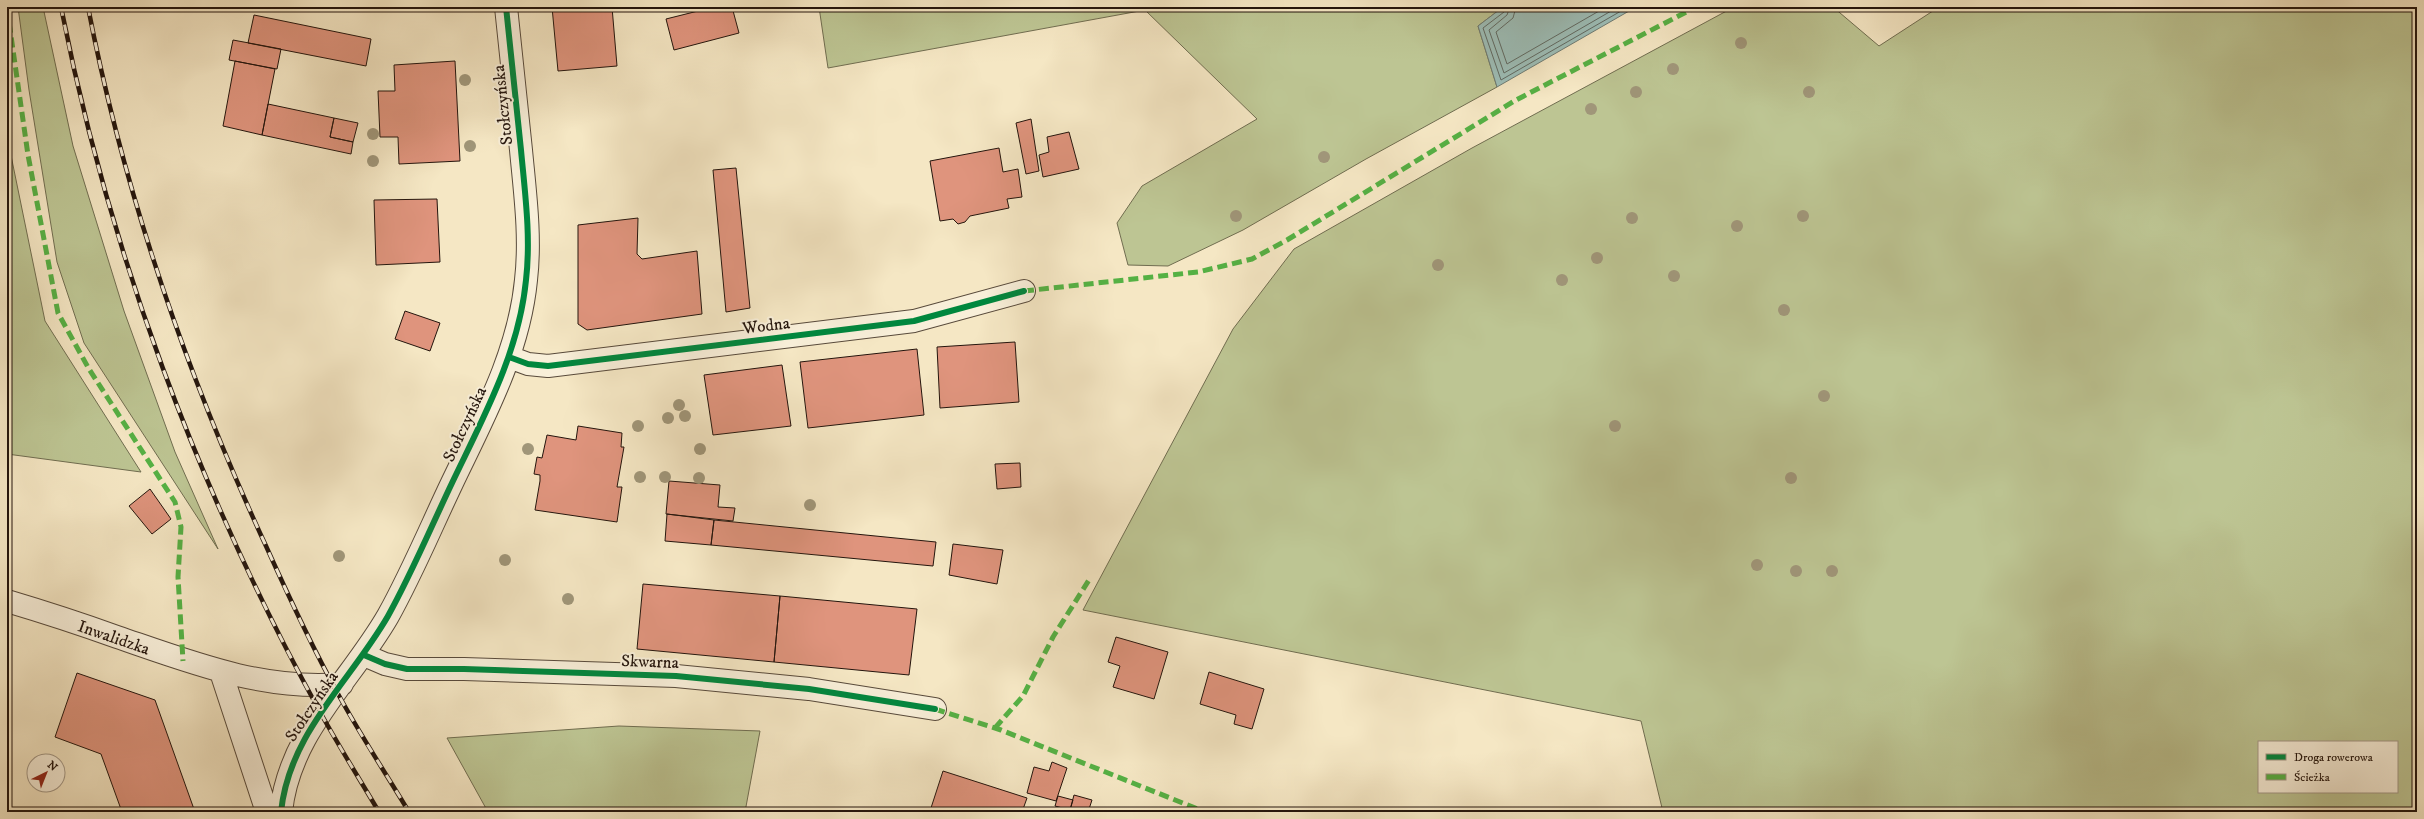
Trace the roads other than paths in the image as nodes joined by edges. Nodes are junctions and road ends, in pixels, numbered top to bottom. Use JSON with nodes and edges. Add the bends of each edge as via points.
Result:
{"nodes":[{"id":1,"x":506,"y":7,"type":"edge"},
{"id":2,"x":1024,"y":291,"type":"dead end"},
{"id":3,"x":510,"y":357,"type":"junction"},
{"id":4,"x":7,"y":601,"type":"edge"},
{"id":5,"x":364,"y":655,"type":"junction"},
{"id":6,"x":221,"y":672,"type":"junction"},
{"id":7,"x":342,"y":684,"type":"junction"},
{"id":8,"x":935,"y":709,"type":"dead end"},
{"id":9,"x":267,"y":812,"type":"edge"},
{"id":10,"x":280,"y":812,"type":"edge"}],
"edges":[{"from":1,"to":3,"type":"street","name":"Stołczyńska","via":[[526,196],[528,250],[523,303]]},
{"from":2,"to":3,"type":"street","name":"Wodna","via":[[914,321],[548,366],[528,364]]},
{"from":3,"to":5,"type":"street","name":"Stołczyńska","via":[[396,602]]},
{"from":4,"to":6,"type":"street","name":"Inwalidzka"},
{"from":5,"to":7,"type":"street","name":"Stołczyńska"},
{"from":5,"to":8,"type":"street","name":"Skwarna","via":[[385,664],[408,669],[676,676],[809,689]]},
{"from":6,"to":7,"type":"street","name":"Inwalidzka","via":[[306,685]]},
{"from":6,"to":9,"type":"street"},
{"from":7,"to":10,"type":"street","name":"Stołczyńska","via":[[314,721],[297,752],[286,780]]}]}
